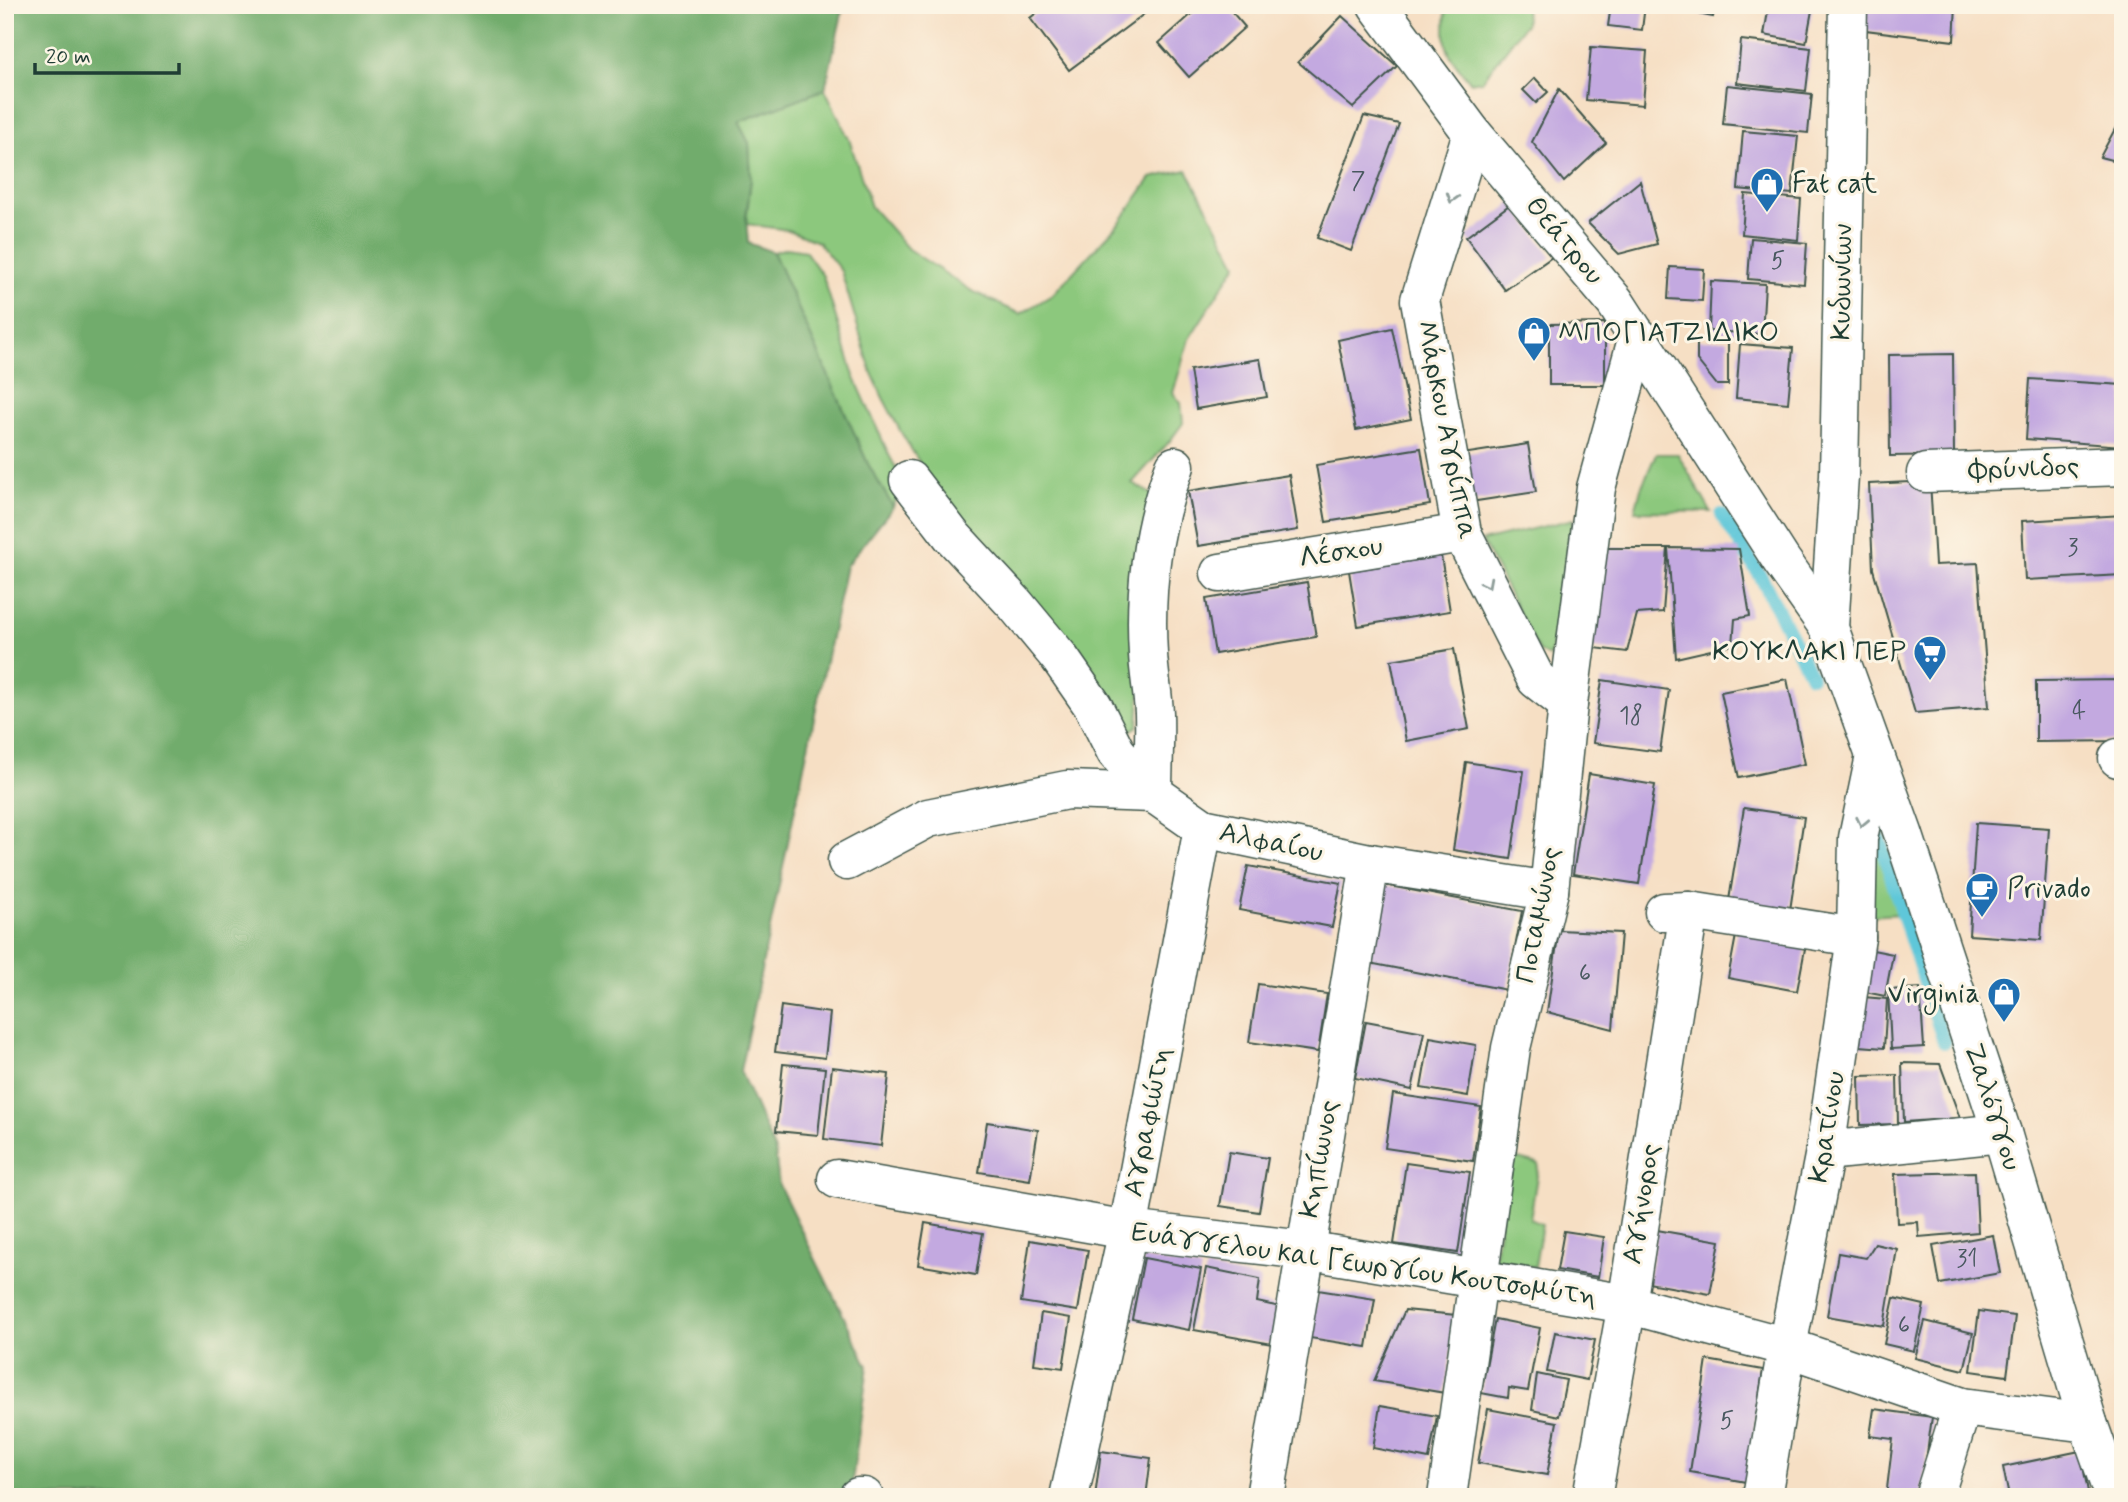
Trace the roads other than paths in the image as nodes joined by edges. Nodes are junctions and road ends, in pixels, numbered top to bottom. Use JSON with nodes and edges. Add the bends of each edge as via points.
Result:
{"nodes":[{"id":1,"x":1377,"y":5,"type":"edge"},
{"id":2,"x":1848,"y":5,"type":"edge"},
{"id":3,"x":1404,"y":22,"type":"edge"},
{"id":4,"x":1472,"y":133,"type":"junction"},
{"id":5,"x":1638,"y":336,"type":"junction"},
{"id":6,"x":1175,"y":466,"type":"dead end"},
{"id":7,"x":2123,"y":466,"type":"edge"},
{"id":8,"x":1926,"y":472,"type":"dead end"},
{"id":9,"x":909,"y":480,"type":"dead end"},
{"id":10,"x":1462,"y":533,"type":"junction"},
{"id":11,"x":1834,"y":558,"type":"joint"},
{"id":12,"x":1220,"y":573,"type":"dead end"},
{"id":13,"x":1829,"y":628,"type":"junction"},
{"id":14,"x":1568,"y":704,"type":"junction"},
{"id":15,"x":1876,"y":755,"type":"junction"},
{"id":16,"x":1153,"y":793,"type":"junction"},
{"id":17,"x":1203,"y":828,"type":"junction"},
{"id":18,"x":847,"y":861,"type":"dead end"},
{"id":19,"x":1370,"y":863,"type":"junction"},
{"id":20,"x":1549,"y":891,"type":"junction"},
{"id":21,"x":1856,"y":937,"type":"junction"},
{"id":22,"x":2001,"y":1133,"type":"junction"},
{"id":23,"x":1825,"y":1151,"type":"junction"},
{"id":24,"x":837,"y":1179,"type":"dead end"},
{"id":25,"x":1128,"y":1230,"type":"junction"},
{"id":26,"x":1305,"y":1250,"type":"junction"},
{"id":27,"x":1478,"y":1278,"type":"junction"},
{"id":28,"x":1626,"y":1304,"type":"junction"},
{"id":29,"x":1787,"y":1347,"type":"junction"},
{"id":30,"x":1962,"y":1407,"type":"junction"},
{"id":31,"x":2088,"y":1423,"type":"junction"},
{"id":32,"x":858,"y":1497,"type":"edge"},
{"id":33,"x":864,"y":1497,"type":"edge"},
{"id":34,"x":1069,"y":1497,"type":"edge"},
{"id":35,"x":1265,"y":1497,"type":"edge"},
{"id":36,"x":1447,"y":1497,"type":"edge"},
{"id":37,"x":1592,"y":1497,"type":"edge"},
{"id":38,"x":1762,"y":1497,"type":"edge"},
{"id":39,"x":1934,"y":1497,"type":"edge"},
{"id":40,"x":2114,"y":1497,"type":"edge"}],
"edges":[{"from":1,"to":3,"type":"street","name":"Θεάτρου"},
{"from":2,"to":11,"type":"street","name":"Κυδωνίων"},
{"from":3,"to":4,"type":"street","name":"Θεάτρου"},
{"from":4,"to":5,"type":"street","name":"Θεάτρου","via":[[1615,302]]},
{"from":4,"to":10,"type":"street","name":"Μάρκου Αγρίππα","one_way":true,"via":[[1420,300]]},
{"from":5,"to":13,"type":"street","name":"Θεάτρου"},
{"from":5,"to":14,"type":"street","name":"Ποταμώνος","via":[[1597,488]]},
{"from":6,"to":16,"type":"street","via":[[1155,531],[1149,585]]},
{"from":7,"to":8,"type":"street","name":"Φρύνιδος"},
{"from":9,"to":16,"type":"street","name":"Αλφαίου","via":[[1059,657],[1093,706],[1116,752]]},
{"from":10,"to":12,"type":"street","name":"Λέσχου"},
{"from":10,"to":14,"type":"street","name":"Μάρκου Αγρίππα","one_way":true,"via":[[1536,679]]},
{"from":11,"to":13,"type":"street","name":"Ζαλόγγου"},
{"from":13,"to":15,"type":"street","name":"Ζαλόγγου"},
{"from":14,"to":20,"type":"street","name":"Ποταμώνος"},
{"from":15,"to":21,"type":"street","name":"Κρατίνου","one_way":true,"via":[[1858,838]]},
{"from":15,"to":22,"type":"street","name":"Ζαλόγγου"},
{"from":16,"to":17,"type":"street","name":"Αλφαίου"},
{"from":16,"to":18,"type":"street","via":[[1067,790],[928,818]]},
{"from":17,"to":19,"type":"street","name":"Αλφαίου"},
{"from":17,"to":25,"type":"street","name":"Αγραφιώτη"},
{"from":19,"to":20,"type":"street","name":"Αλφαίου"},
{"from":19,"to":26,"type":"street","name":"Κηπίωνος"},
{"from":20,"to":27,"type":"street","name":"Ποταμώνος","via":[[1511,1048]]},
{"from":21,"to":23,"type":"street","name":"Κρατίνου"},
{"from":21,"to":28,"type":"street","name":"Αγήνορος","via":[[1677,911]]},
{"from":22,"to":23,"type":"street"},
{"from":22,"to":31,"type":"street","name":"Ζαλόγγου"},
{"from":23,"to":29,"type":"street","name":"Κρατίνου"},
{"from":24,"to":25,"type":"street","name":"Ευάγγελου και Γεωργίου Κουτσομύτη"},
{"from":25,"to":26,"type":"street","name":"Ευάγγελου και Γεωργίου Κουτσομύτη"},
{"from":25,"to":34,"type":"street","name":"Αγραφιώτη"},
{"from":26,"to":27,"type":"street","name":"Ευάγγελου και Γεωργίου Κουτσομύτη"},
{"from":26,"to":35,"type":"street","name":"Κηπίωνος"},
{"from":27,"to":28,"type":"street","name":"Ευάγγελου και Γεωργίου Κουτσομύτη"},
{"from":27,"to":36,"type":"street","name":"Ποταμώνος"},
{"from":28,"to":29,"type":"street","name":"Ευάγγελου και Γεωργίου Κουτσομύτη"},
{"from":28,"to":37,"type":"street","name":"Αγήνορος"},
{"from":29,"to":30,"type":"street","name":"Ευάγγελου και Γεωργίου Κουτσομύτη"},
{"from":29,"to":38,"type":"street","name":"Κρατίνου"},
{"from":30,"to":31,"type":"street","name":"Ευάγγελου και Γεωργίου Κουτσομύτη"},
{"from":30,"to":39,"type":"street"},
{"from":31,"to":40,"type":"street","name":"Ζαλόγγου"},
{"from":32,"to":33,"type":"street"}]}
